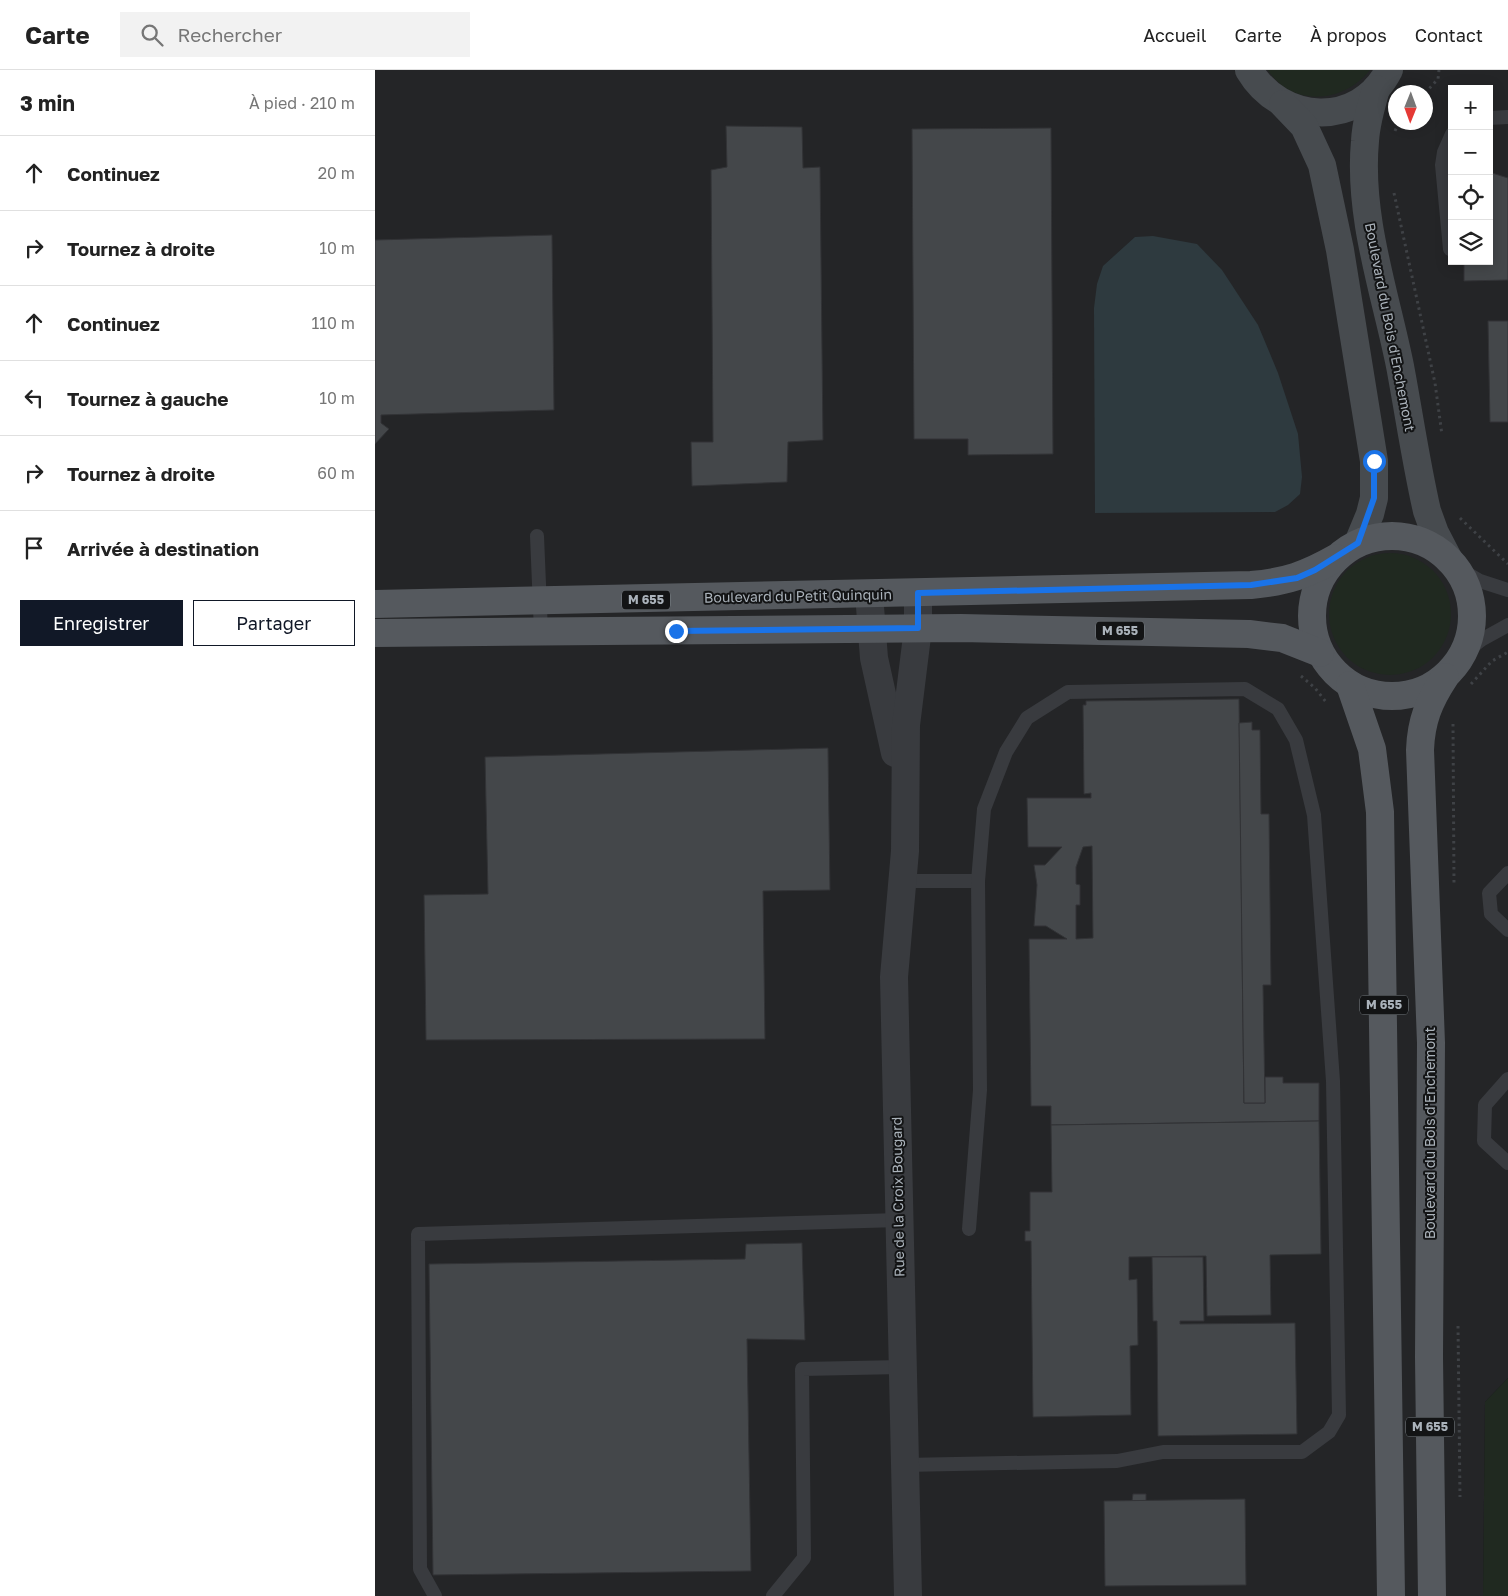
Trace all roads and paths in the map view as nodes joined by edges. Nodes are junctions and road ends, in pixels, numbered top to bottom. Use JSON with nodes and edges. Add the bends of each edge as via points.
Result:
{"nodes":[{"id":1,"x":1439,"y":70,"type":"edge"},
{"id":2,"x":1248,"y":73,"type":"edge"},
{"id":3,"x":1382,"y":79,"type":"edge"},
{"id":4,"x":1432,"y":85,"type":"edge"},
{"id":5,"x":1283,"y":104,"type":"junction"},
{"id":6,"x":1508,"y":117,"type":"edge"},
{"id":7,"x":1493,"y":118,"type":"edge"},
{"id":8,"x":1396,"y":130,"type":"edge"},
{"id":9,"x":1393,"y":139,"type":"dead end"},
{"id":10,"x":1448,"y":143,"type":"edge"},
{"id":11,"x":1392,"y":185,"type":"dead end"},
{"id":12,"x":1448,"y":228,"type":"edge"},
{"id":13,"x":1442,"y":441,"type":"dead end"},
{"id":14,"x":1458,"y":515,"type":"dead end"},
{"id":15,"x":537,"y":536,"type":"dead end"},
{"id":16,"x":1347,"y":550,"type":"junction"},
{"id":17,"x":1453,"y":563,"type":"junction"},
{"id":18,"x":1508,"y":564,"type":"edge"},
{"id":19,"x":1508,"y":590,"type":"edge"},
{"id":20,"x":918,"y":593,"type":"junction"},
{"id":21,"x":869,"y":594,"type":"junction"},
{"id":22,"x":540,"y":602,"type":"junction"},
{"id":23,"x":375,"y":604,"type":"edge"},
{"id":24,"x":1508,"y":625,"type":"edge"},
{"id":25,"x":918,"y":628,"type":"junction"},
{"id":26,"x":871,"y":629,"type":"junction"},
{"id":27,"x":541,"y":632,"type":"junction"},
{"id":28,"x":375,"y":633,"type":"edge"},
{"id":29,"x":1320,"y":653,"type":"junction"},
{"id":30,"x":1462,"y":655,"type":"junction"},
{"id":31,"x":1298,"y":673,"type":"dead end"},
{"id":32,"x":1445,"y":677,"type":"junction"},
{"id":33,"x":1350,"y":685,"type":"junction"},
{"id":34,"x":1331,"y":709,"type":"dead end"},
{"id":35,"x":905,"y":798,"type":"junction"},
{"id":36,"x":1508,"y":873,"type":"edge"},
{"id":37,"x":903,"y":881,"type":"junction"},
{"id":38,"x":978,"y":881,"type":"junction"},
{"id":39,"x":1508,"y":930,"type":"edge"},
{"id":40,"x":1508,"y":1079,"type":"edge"},
{"id":41,"x":1508,"y":1163,"type":"edge"},
{"id":42,"x":899,"y":1220,"type":"junction"},
{"id":43,"x":969,"y":1229,"type":"dead end"},
{"id":44,"x":902,"y":1368,"type":"junction"},
{"id":45,"x":904,"y":1466,"type":"junction"},
{"id":46,"x":435,"y":1596,"type":"edge"},
{"id":47,"x":773,"y":1596,"type":"edge"},
{"id":48,"x":908,"y":1596,"type":"edge"},
{"id":49,"x":1391,"y":1596,"type":"edge"},
{"id":50,"x":1432,"y":1596,"type":"edge"}],
"edges":[{"from":1,"to":4,"type":"path","via":[[1438,79]]},
{"from":2,"to":5,"type":"main road","via":[[1263,90]]},
{"from":3,"to":5,"type":"main road","via":[[1356,104],[1332,112],[1307,112]]},
{"from":3,"to":17,"type":"main road","name":"Boulevard du Bois d'Enchemont","via":[[1367,122],[1364,167],[1372,241],[1427,511],[1435,533]]},
{"from":5,"to":16,"type":"main road","via":[[1304,126],[1322,165],[1340,250],[1374,461],[1374,498]]},
{"from":6,"to":7,"type":"lane"},
{"from":8,"to":9,"type":"path"},
{"from":10,"to":12,"type":"lane","via":[[1442,165]]},
{"from":11,"to":13,"type":"path","via":[[1435,383]]},
{"from":14,"to":18,"type":"path"},
{"from":15,"to":22,"type":"lane"},
{"from":16,"to":17,"type":"main road","via":[[1384,536],[1411,538],[1428,544]]},
{"from":16,"to":20,"type":"main road","name":"Boulevard du Petit Quinquin","number":"M 655","via":[[1297,578],[1270,583]]},
{"from":16,"to":29,"type":"main road","via":[[1321,578],[1312,603],[1312,628]]},
{"from":17,"to":19,"type":"lane","via":[[1480,581]]},
{"from":17,"to":30,"type":"main road","via":[[1469,592],[1472,610],[1469,638]]},
{"from":20,"to":21,"type":"main road","name":"Boulevard du Petit Quinquin","number":"M 655"},
{"from":20,"to":25,"type":"street"},
{"from":21,"to":22,"type":"main road","name":"Boulevard du Petit Quinquin","number":"M 655"},
{"from":21,"to":26,"type":"street"},
{"from":22,"to":23,"type":"main road","name":"Boulevard du Petit Quinquin","number":"M 655"},
{"from":22,"to":27,"type":"lane"},
{"from":24,"to":30,"type":"lane"},
{"from":25,"to":26,"type":"main road","number":"M 655"},
{"from":25,"to":29,"type":"main road","number":"M 655","via":[[1249,634],[1282,638]]},
{"from":25,"to":35,"type":"street","via":[[906,725]]},
{"from":26,"to":27,"type":"main road","number":"M 655"},
{"from":26,"to":35,"type":"street","via":[[874,658]]},
{"from":27,"to":28,"type":"main road","number":"M 655"},
{"from":29,"to":33,"type":"main road","via":[[1336,674]]},
{"from":30,"to":32,"type":"main road"},
{"from":31,"to":34,"type":"path"},
{"from":32,"to":33,"type":"main road","via":[[1429,687],[1403,696],[1376,695]]},
{"from":32,"to":50,"type":"main road","name":"Boulevard du Bois d'Enchemont","number":"M 655","via":[[1430,700],[1422,722],[1420,750],[1431,1043],[1429,1357]]},
{"from":33,"to":49,"type":"main road","number":"M 655","via":[[1372,749],[1381,812]]},
{"from":35,"to":37,"type":"street","name":"Rue de la Croix Bougard"},
{"from":36,"to":39,"type":"lane","via":[[1489,893],[1491,914]]},
{"from":37,"to":38,"type":"lane"},
{"from":37,"to":42,"type":"street","name":"Rue de la Croix Bougard","via":[[894,977]]},
{"from":38,"to":43,"type":"lane","via":[[980,1090]]},
{"from":38,"to":45,"type":"lane","via":[[984,809],[1006,752],[1027,718],[1068,692],[1245,689],[1278,710],[1296,740],[1314,814],[1333,1081],[1339,1415],[1329,1432],[1302,1452],[1163,1452],[1117,1461]]},
{"from":40,"to":41,"type":"lane","via":[[1485,1105],[1484,1141]]},
{"from":42,"to":44,"type":"street","name":"Rue de la Croix Bougard"},
{"from":42,"to":46,"type":"lane","via":[[418,1234],[420,1569]]},
{"from":44,"to":45,"type":"street","name":"Rue de la Croix Bougard"},
{"from":44,"to":47,"type":"lane","via":[[802,1369],[804,1558]]},
{"from":45,"to":48,"type":"street","name":"Rue de la Croix Bougard"}]}
